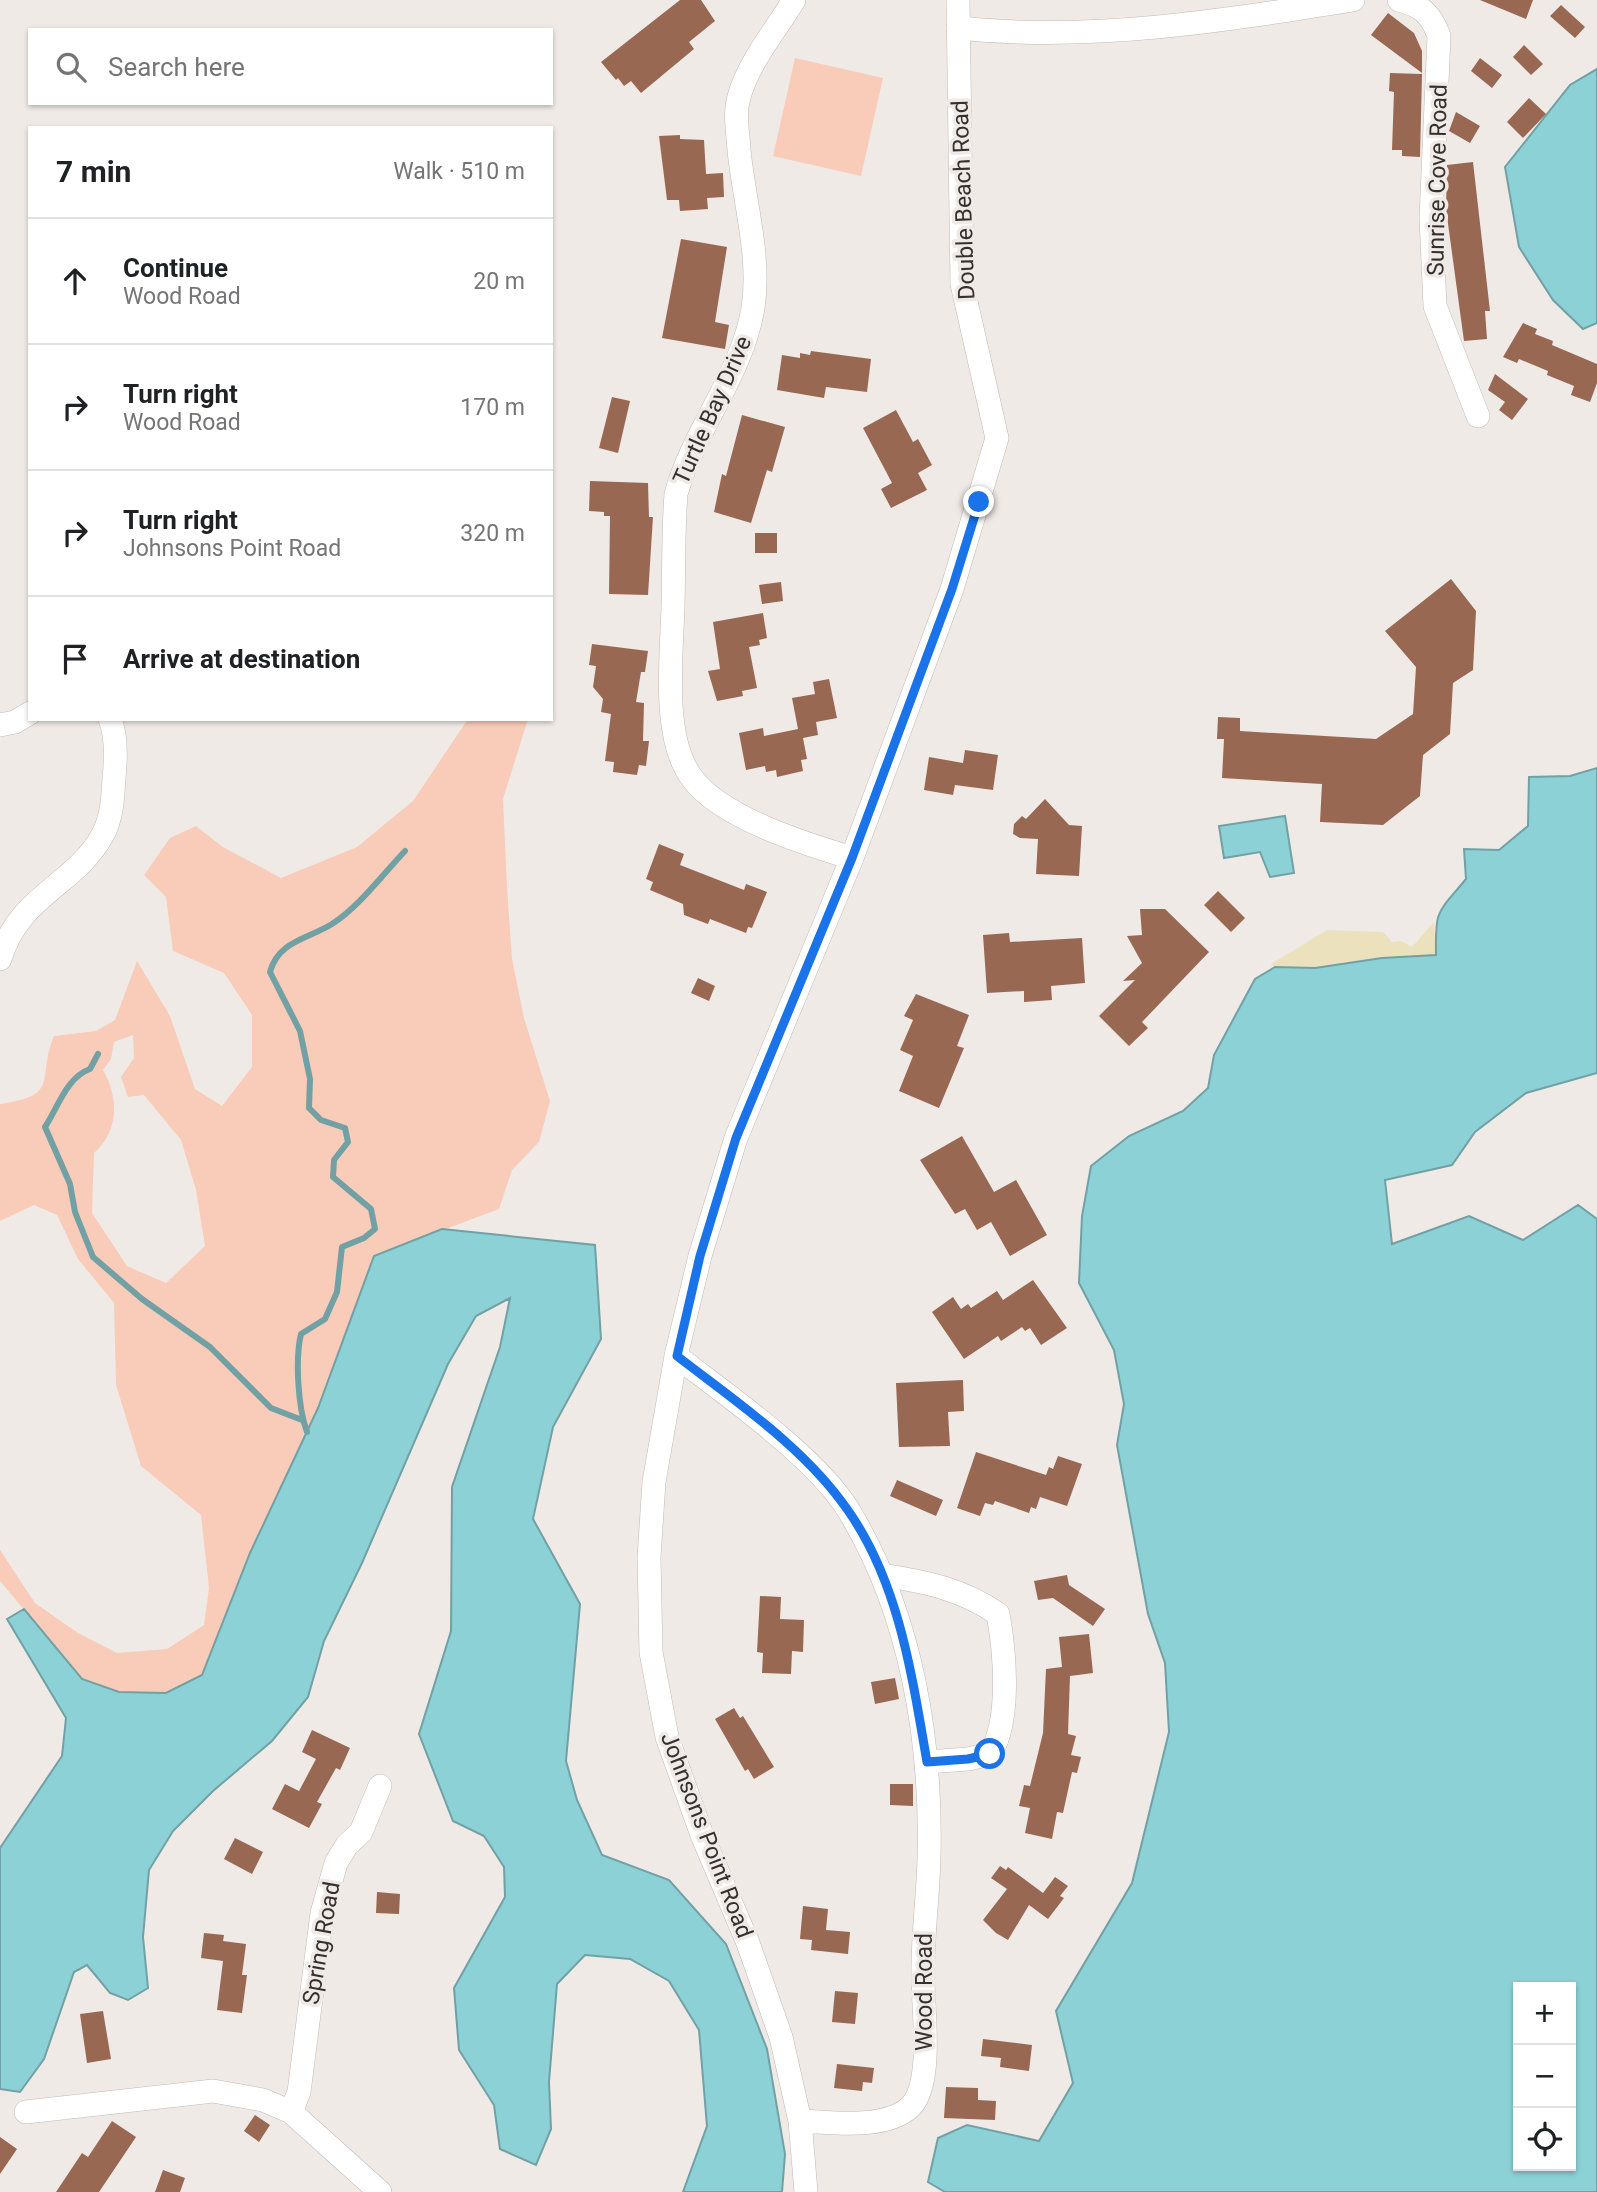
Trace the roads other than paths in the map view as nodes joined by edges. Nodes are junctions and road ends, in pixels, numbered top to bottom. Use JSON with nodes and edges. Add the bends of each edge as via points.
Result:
{"nodes":[{"id":1,"x":794,"y":0,"type":"edge"},
{"id":2,"x":958,"y":0,"type":"edge"},
{"id":3,"x":1353,"y":0,"type":"edge"},
{"id":4,"x":1399,"y":0,"type":"edge"},
{"id":5,"x":958,"y":28,"type":"junction"},
{"id":6,"x":1478,"y":416,"type":"dead end"},
{"id":7,"x":997,"y":438,"type":"joint"},
{"id":8,"x":28,"y":714,"type":"edge"},
{"id":9,"x":110,"y":721,"type":"edge"},
{"id":10,"x":0,"y":725,"type":"edge"},
{"id":11,"x":852,"y":858,"type":"junction"},
{"id":12,"x":0,"y":959,"type":"edge"},
{"id":13,"x":677,"y":1356,"type":"junction"},
{"id":14,"x":883,"y":1575,"type":"junction"},
{"id":15,"x":927,"y":1762,"type":"junction"},
{"id":16,"x":380,"y":1786,"type":"dead end"},
{"id":17,"x":26,"y":2112,"type":"dead end"},
{"id":18,"x":291,"y":2112,"type":"junction"},
{"id":19,"x":800,"y":2121,"type":"junction"},
{"id":20,"x":380,"y":2192,"type":"edge"},
{"id":21,"x":806,"y":2192,"type":"edge"}],
"edges":[{"from":1,"to":11,"type":"street","name":"Turtle Bay Drive","via":[[747,77],[736,113],[754,306],[738,360],[700,431],[676,494],[673,705],[680,756],[692,779],[762,827]]},
{"from":2,"to":5,"type":"street","name":"Double Beach Road"},
{"from":3,"to":5,"type":"street","via":[[1139,30],[1055,33]]},
{"from":4,"to":6,"type":"street","name":"Sunrise Cove Road","via":[[1432,16],[1439,36],[1431,218],[1435,306]]},
{"from":5,"to":7,"type":"street","name":"Double Beach Road","via":[[962,284]]},
{"from":7,"to":11,"type":"street","name":"Johnsons Point Road","via":[[952,589]]},
{"from":8,"to":10,"type":"street"},
{"from":9,"to":12,"type":"street","via":[[115,762],[102,838],[20,916]]},
{"from":11,"to":13,"type":"street","name":"Johnsons Point Road","via":[[736,1138],[700,1256]]},
{"from":13,"to":14,"type":"street","name":"Wood Road","via":[[805,1460],[848,1509]]},
{"from":13,"to":19,"type":"street","name":"Johnsons Point Road","via":[[654,1482],[649,1557],[652,1652],[667,1737],[781,2037]]},
{"from":14,"to":15,"type":"street","name":"Wood Road","via":[[910,1662]]},
{"from":14,"to":15,"type":"street","via":[[942,1585],[973,1597],[998,1614],[1006,1655],[999,1739],[990,1754]]},
{"from":15,"to":19,"type":"street","name":"Wood Road","via":[[923,2084],[910,2108],[884,2119]]},
{"from":16,"to":18,"type":"street","name":"Spring Road","via":[[361,1832],[346,1845],[336,1863],[322,1913],[299,2092]]},
{"from":17,"to":18,"type":"street","via":[[213,2091],[263,2100]]},
{"from":18,"to":20,"type":"street"},
{"from":19,"to":21,"type":"street","name":"Johnsons Point Road"}]}
